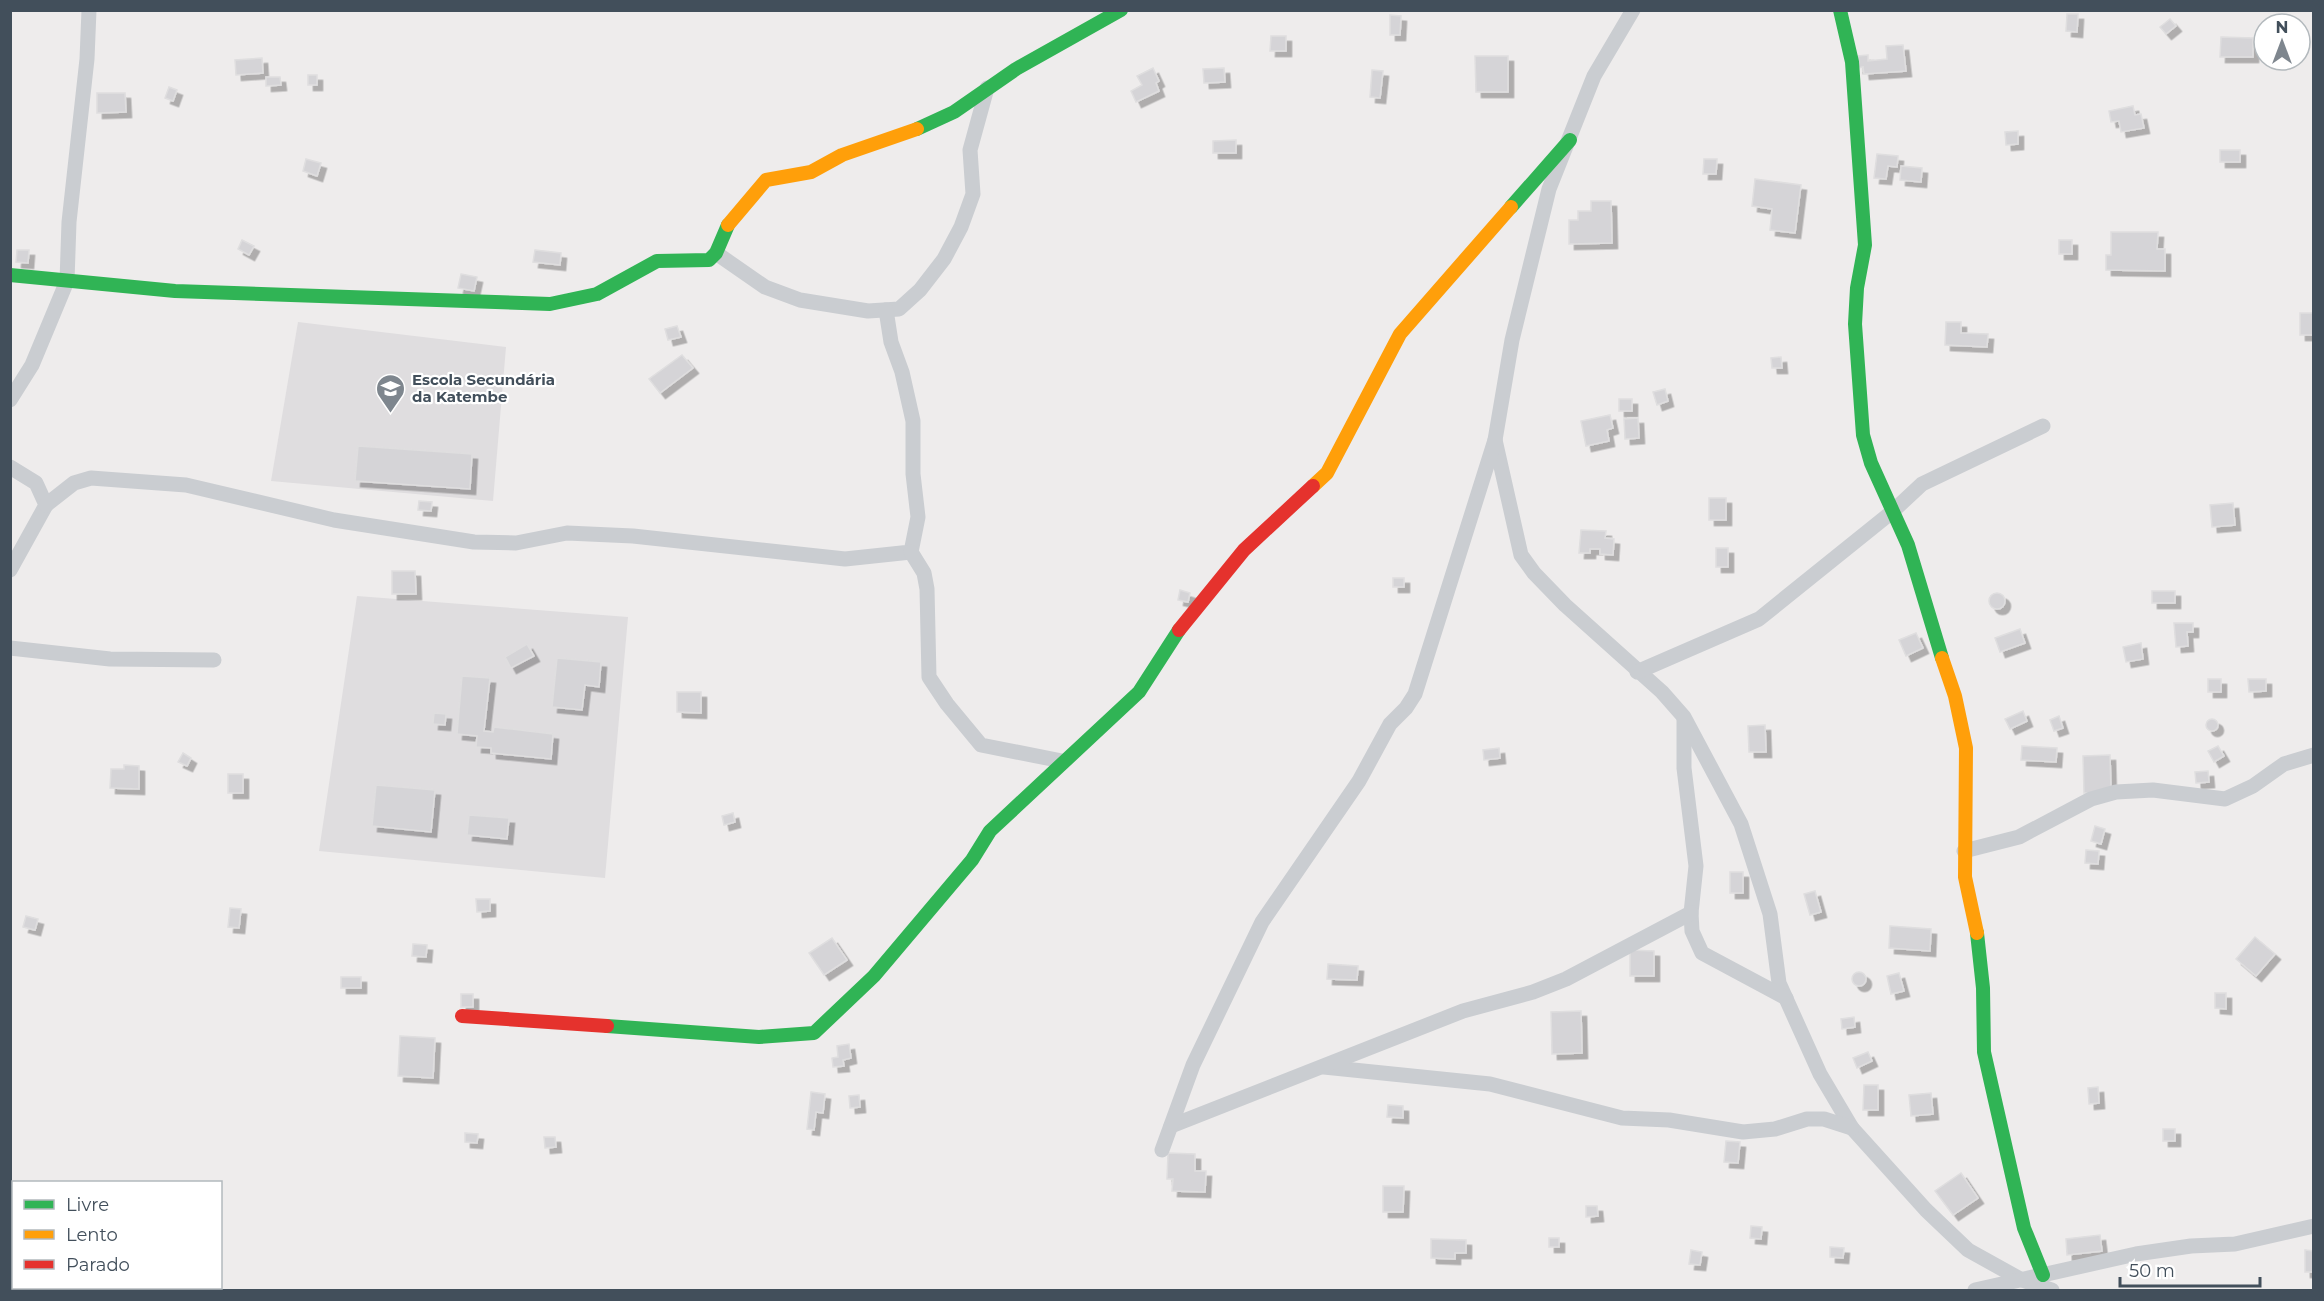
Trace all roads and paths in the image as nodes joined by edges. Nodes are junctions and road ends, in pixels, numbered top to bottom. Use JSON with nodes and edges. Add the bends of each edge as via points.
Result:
{"nodes":[{"id":1,"x":1121,"y":10,"type":"edge"},
{"id":2,"x":1633,"y":10,"type":"edge"},
{"id":3,"x":1840,"y":10,"type":"edge"},
{"id":4,"x":86,"y":12,"type":"edge"},
{"id":5,"x":987,"y":88,"type":"junction"},
{"id":6,"x":1570,"y":140,"type":"junction"},
{"id":7,"x":716,"y":253,"type":"junction"},
{"id":8,"x":10,"y":275,"type":"edge"},
{"id":9,"x":67,"y":281,"type":"junction"},
{"id":10,"x":886,"y":310,"type":"junction"},
{"id":11,"x":10,"y":400,"type":"edge"},
{"id":12,"x":2043,"y":426,"type":"dead end"},
{"id":13,"x":1495,"y":440,"type":"junction"},
{"id":14,"x":10,"y":467,"type":"edge"},
{"id":15,"x":46,"y":505,"type":"junction"},
{"id":16,"x":1892,"y":512,"type":"junction"},
{"id":17,"x":911,"y":552,"type":"junction"},
{"id":18,"x":10,"y":570,"type":"edge"},
{"id":19,"x":10,"y":648,"type":"edge"},
{"id":20,"x":214,"y":660,"type":"dead end"},
{"id":21,"x":1637,"y":672,"type":"junction"},
{"id":22,"x":1684,"y":717,"type":"junction"},
{"id":23,"x":2313,"y":755,"type":"edge"},
{"id":24,"x":1062,"y":761,"type":"junction"},
{"id":25,"x":1964,"y":851,"type":"junction"},
{"id":26,"x":1691,"y":913,"type":"junction"},
{"id":27,"x":1786,"y":998,"type":"junction"},
{"id":28,"x":462,"y":1016,"type":"dead end"},
{"id":29,"x":1322,"y":1066,"type":"junction"},
{"id":30,"x":1171,"y":1126,"type":"junction"},
{"id":31,"x":1852,"y":1128,"type":"junction"},
{"id":32,"x":1162,"y":1150,"type":"dead end"},
{"id":33,"x":2313,"y":1226,"type":"edge"},
{"id":34,"x":2043,"y":1275,"type":"junction"},
{"id":35,"x":2022,"y":1280,"type":"junction"},
{"id":36,"x":1975,"y":1290,"type":"edge"},
{"id":37,"x":2052,"y":1290,"type":"edge"}],
"edges":[{"from":1,"to":5,"type":"street"},
{"from":2,"to":6,"type":"street","via":[[1594,76]]},
{"from":3,"to":16,"type":"street","via":[[1854,83],[1864,245],[1855,324],[1859,404],[1871,463]]},
{"from":4,"to":9,"type":"street","via":[[87,59],[69,222]]},
{"from":5,"to":7,"type":"street","via":[[954,112],[921,127],[842,155],[811,172],[766,180],[724,230]]},
{"from":5,"to":10,"type":"street","via":[[970,150],[973,194],[961,227],[944,259],[920,290],[899,309]]},
{"from":6,"to":13,"type":"street","via":[[1549,189],[1536,236],[1512,340]]},
{"from":6,"to":24,"type":"street","via":[[1400,334],[1327,473],[1244,550],[1189,615],[1139,692]]},
{"from":7,"to":9,"type":"street","via":[[709,260],[657,261],[597,294],[550,304],[317,298],[155,290]]},
{"from":7,"to":10,"type":"street","via":[[765,287],[800,300],[845,309]]},
{"from":8,"to":9,"type":"street"},
{"from":9,"to":11,"type":"street","via":[[32,365]]},
{"from":10,"to":17,"type":"street","via":[[913,421],[918,517]]},
{"from":12,"to":16,"type":"street","via":[[1922,484]]},
{"from":13,"to":21,"type":"street","via":[[1521,555],[1565,605]]},
{"from":13,"to":30,"type":"street","via":[[1415,694],[1389,724],[1359,781],[1262,922],[1193,1065]]},
{"from":14,"to":15,"type":"street","via":[[36,483]]},
{"from":15,"to":17,"type":"street","via":[[74,483],[91,478],[186,485],[334,520],[474,542],[516,543],[567,533],[633,536],[845,559]]},
{"from":15,"to":18,"type":"street"},
{"from":16,"to":21,"type":"street","via":[[1759,619]]},
{"from":16,"to":25,"type":"street","via":[[1908,545],[1955,696],[1966,748]]},
{"from":17,"to":24,"type":"street","via":[[924,573],[927,589],[929,677],[947,704],[981,745]]},
{"from":19,"to":20,"type":"street","via":[[110,659]]},
{"from":21,"to":22,"type":"street"},
{"from":22,"to":26,"type":"street","via":[[1684,768],[1696,866]]},
{"from":22,"to":27,"type":"street","via":[[1741,824],[1770,914],[1779,983]]},
{"from":23,"to":25,"type":"street","via":[[2284,764],[2253,786],[2225,799],[2153,790],[2116,792],[2091,799],[2019,837]]},
{"from":24,"to":28,"type":"street","via":[[990,831],[972,860],[874,976],[814,1033],[759,1037]]},
{"from":25,"to":34,"type":"street","via":[[1983,988],[1984,1052],[2024,1228]]},
{"from":26,"to":27,"type":"street","via":[[1692,931],[1702,953]]},
{"from":26,"to":29,"type":"street","via":[[1566,979],[1463,1011]]},
{"from":27,"to":31,"type":"street","via":[[1820,1074]]},
{"from":29,"to":30,"type":"street"},
{"from":29,"to":31,"type":"street","via":[[1490,1084],[1622,1118],[1669,1120],[1743,1132],[1775,1129],[1807,1119],[1824,1119]]},
{"from":30,"to":32,"type":"street"},
{"from":31,"to":35,"type":"street","via":[[1968,1250]]},
{"from":33,"to":34,"type":"street","via":[[2235,1244],[2136,1254]]},
{"from":34,"to":35,"type":"street"},
{"from":35,"to":36,"type":"street"},
{"from":35,"to":37,"type":"street"}]}
